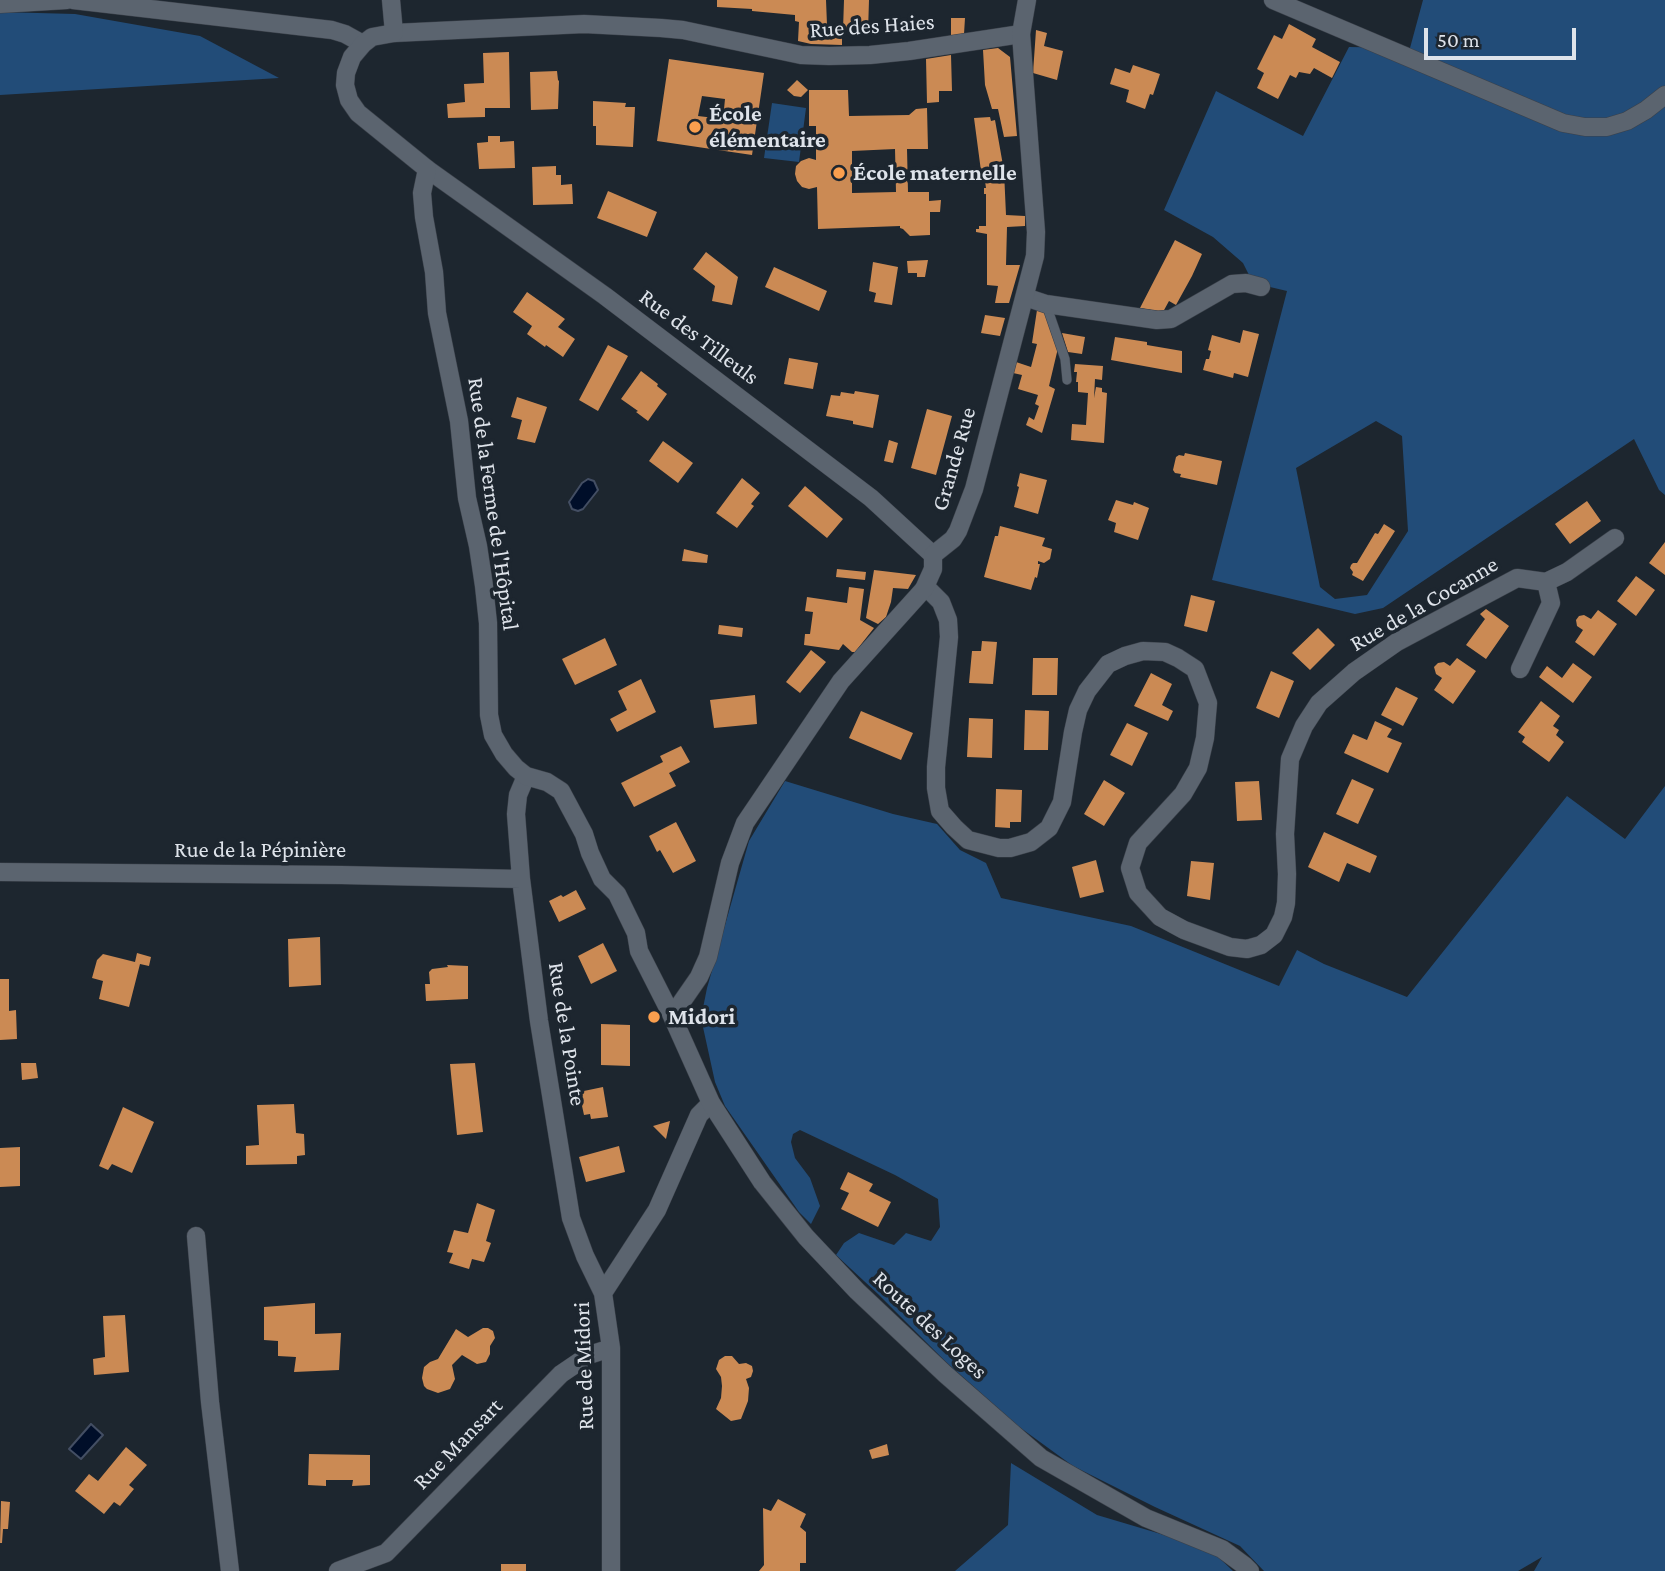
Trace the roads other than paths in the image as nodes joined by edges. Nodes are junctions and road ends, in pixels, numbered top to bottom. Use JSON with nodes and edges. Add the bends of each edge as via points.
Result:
{"nodes":[{"id":1,"x":67,"y":0,"type":"edge"},
{"id":2,"x":73,"y":0,"type":"edge"},
{"id":3,"x":391,"y":0,"type":"edge"},
{"id":4,"x":1027,"y":0,"type":"edge"},
{"id":5,"x":1273,"y":0,"type":"edge"},
{"id":6,"x":0,"y":4,"type":"edge"},
{"id":7,"x":394,"y":33,"type":"junction"},
{"id":8,"x":1021,"y":34,"type":"junction"},
{"id":9,"x":363,"y":44,"type":"junction"},
{"id":10,"x":1665,"y":94,"type":"edge"},
{"id":11,"x":428,"y":169,"type":"junction"},
{"id":12,"x":1261,"y":287,"type":"dead end"},
{"id":13,"x":1025,"y":297,"type":"junction"},
{"id":14,"x":1046,"y":304,"type":"junction"},
{"id":15,"x":1067,"y":380,"type":"dead end"},
{"id":16,"x":1615,"y":538,"type":"dead end"},
{"id":17,"x":933,"y":555,"type":"junction"},
{"id":18,"x":1546,"y":582,"type":"junction"},
{"id":19,"x":924,"y":589,"type":"junction"},
{"id":20,"x":1520,"y":669,"type":"dead end"},
{"id":21,"x":526,"y":776,"type":"junction"},
{"id":22,"x":0,"y":872,"type":"edge"},
{"id":23,"x":521,"y":879,"type":"junction"},
{"id":24,"x":672,"y":1016,"type":"junction"},
{"id":25,"x":710,"y":1103,"type":"junction"},
{"id":26,"x":196,"y":1236,"type":"dead end"},
{"id":27,"x":603,"y":1293,"type":"junction"},
{"id":28,"x":611,"y":1348,"type":"junction"},
{"id":29,"x":230,"y":1571,"type":"edge"},
{"id":30,"x":338,"y":1571,"type":"edge"},
{"id":31,"x":611,"y":1571,"type":"edge"},
{"id":32,"x":1250,"y":1571,"type":"edge"}],
"edges":[{"from":1,"to":6,"type":"street"},
{"from":2,"to":9,"type":"street","via":[[332,30]]},
{"from":3,"to":7,"type":"street"},
{"from":4,"to":8,"type":"street","name":"Grande Rue"},
{"from":5,"to":10,"type":"street","via":[[1563,123],[1607,127],[1627,121]]},
{"from":7,"to":8,"type":"street","name":"Rue des Haies","via":[[584,24],[648,27],[801,55],[830,56],[909,51]]},
{"from":7,"to":9,"type":"street","via":[[372,37]]},
{"from":8,"to":13,"type":"street","name":"Grande Rue","via":[[1036,232]]},
{"from":9,"to":11,"type":"street","via":[[346,72],[349,100],[358,113]]},
{"from":11,"to":17,"type":"street","name":"Rue des Tilleuls","via":[[605,296],[871,498]]},
{"from":11,"to":21,"type":"street","name":"Rue de la Ferme de l'Hôpital","via":[[422,193],[424,217],[487,610],[489,715],[504,754]]},
{"from":12,"to":14,"type":"street","via":[[1232,284],[1162,320]]},
{"from":13,"to":14,"type":"street"},
{"from":13,"to":17,"type":"street","name":"Grande Rue","via":[[974,489],[958,531]]},
{"from":14,"to":15,"type":"lane","via":[[1065,359]]},
{"from":16,"to":18,"type":"street"},
{"from":17,"to":19,"type":"street","via":[[933,569]]},
{"from":18,"to":19,"type":"street","name":"Rue de la Cocanne","via":[[1517,578],[1397,642],[1320,703],[1290,759],[1283,917],[1274,935],[1247,949],[1230,947],[1160,917],[1138,893],[1130,868],[1138,843],[1183,794],[1198,768],[1208,704],[1195,669],[1165,652],[1143,651],[1108,664],[1078,710],[1062,802],[1049,828],[1031,842],[1010,848],[968,840],[940,811],[936,767],[948,620],[941,602]]},
{"from":18,"to":20,"type":"street","via":[[1551,603]]},
{"from":19,"to":24,"type":"street","via":[[841,681],[745,823],[730,863],[708,957]]},
{"from":21,"to":23,"type":"street","name":"Rue de la Pointe","via":[[516,814]]},
{"from":21,"to":24,"type":"street","name":"Rue de la Ferme de l'Hôpital","via":[[561,791],[602,879],[617,894]]},
{"from":22,"to":23,"type":"street","name":"Rue de la Pépinière"},
{"from":23,"to":27,"type":"street","name":"Rue de la Pointe","via":[[571,1218]]},
{"from":24,"to":25,"type":"street","name":"Route des Loges"},
{"from":25,"to":27,"type":"street","name":"Rue de Midori","via":[[699,1115],[657,1210]]},
{"from":25,"to":32,"type":"street","name":"Route des Loges","via":[[762,1182],[806,1237],[857,1291],[1000,1423],[1041,1458],[1146,1518],[1222,1549]]},
{"from":26,"to":29,"type":"street"},
{"from":27,"to":28,"type":"street","name":"Rue de Midori"},
{"from":28,"to":30,"type":"street","name":"Rue Mansart","via":[[589,1355],[561,1374],[386,1553]]},
{"from":28,"to":31,"type":"street","name":"Rue de Midori"}]}
